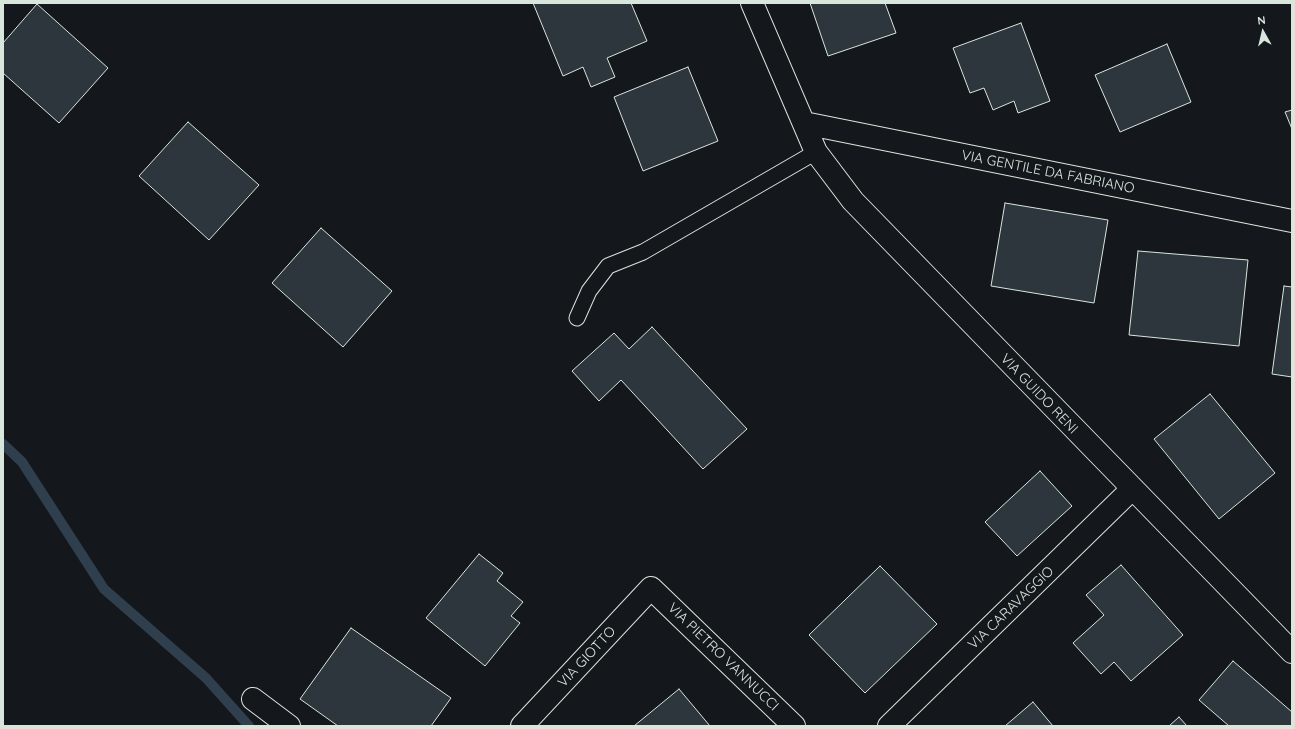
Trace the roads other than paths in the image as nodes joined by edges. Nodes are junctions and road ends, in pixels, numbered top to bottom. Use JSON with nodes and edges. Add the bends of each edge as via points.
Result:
{"nodes":[{"id":1,"x":752,"y":3,"type":"edge"},
{"id":2,"x":804,"y":123,"type":"junction"},
{"id":3,"x":816,"y":152,"type":"junction"},
{"id":4,"x":1292,"y":221,"type":"edge"},
{"id":5,"x":577,"y":318,"type":"dead end"},
{"id":6,"x":1132,"y":489,"type":"junction"},
{"id":7,"x":651,"y":588,"type":"joint"},
{"id":8,"x":1292,"y":652,"type":"edge"},
{"id":9,"x":253,"y":699,"type":"dead end"},
{"id":10,"x":289,"y":726,"type":"edge"},
{"id":11,"x":522,"y":726,"type":"edge"},
{"id":12,"x":794,"y":726,"type":"edge"},
{"id":13,"x":889,"y":726,"type":"edge"}],
"edges":[{"from":1,"to":2,"type":"street","name":"VIA GUIDO RENI"},
{"from":2,"to":3,"type":"street","name":"VIA GUIDO RENI"},
{"from":2,"to":4,"type":"street","name":"VIA GENTILE DA FABRIANO"},
{"from":3,"to":5,"type":"lane","via":[[643,252],[608,266],[589,291]]},
{"from":3,"to":6,"type":"street","name":"VIA GUIDO RENI","via":[[853,202]]},
{"from":6,"to":8,"type":"street","name":"VIA GUIDO RENI"},
{"from":6,"to":13,"type":"street","name":"VIA CARAVAGGIO"},
{"from":7,"to":11,"type":"street","name":"VIA GIOTTO"},
{"from":7,"to":12,"type":"street","name":"VIA PIETRO VANNUCCI"},
{"from":9,"to":10,"type":"street"}]}
